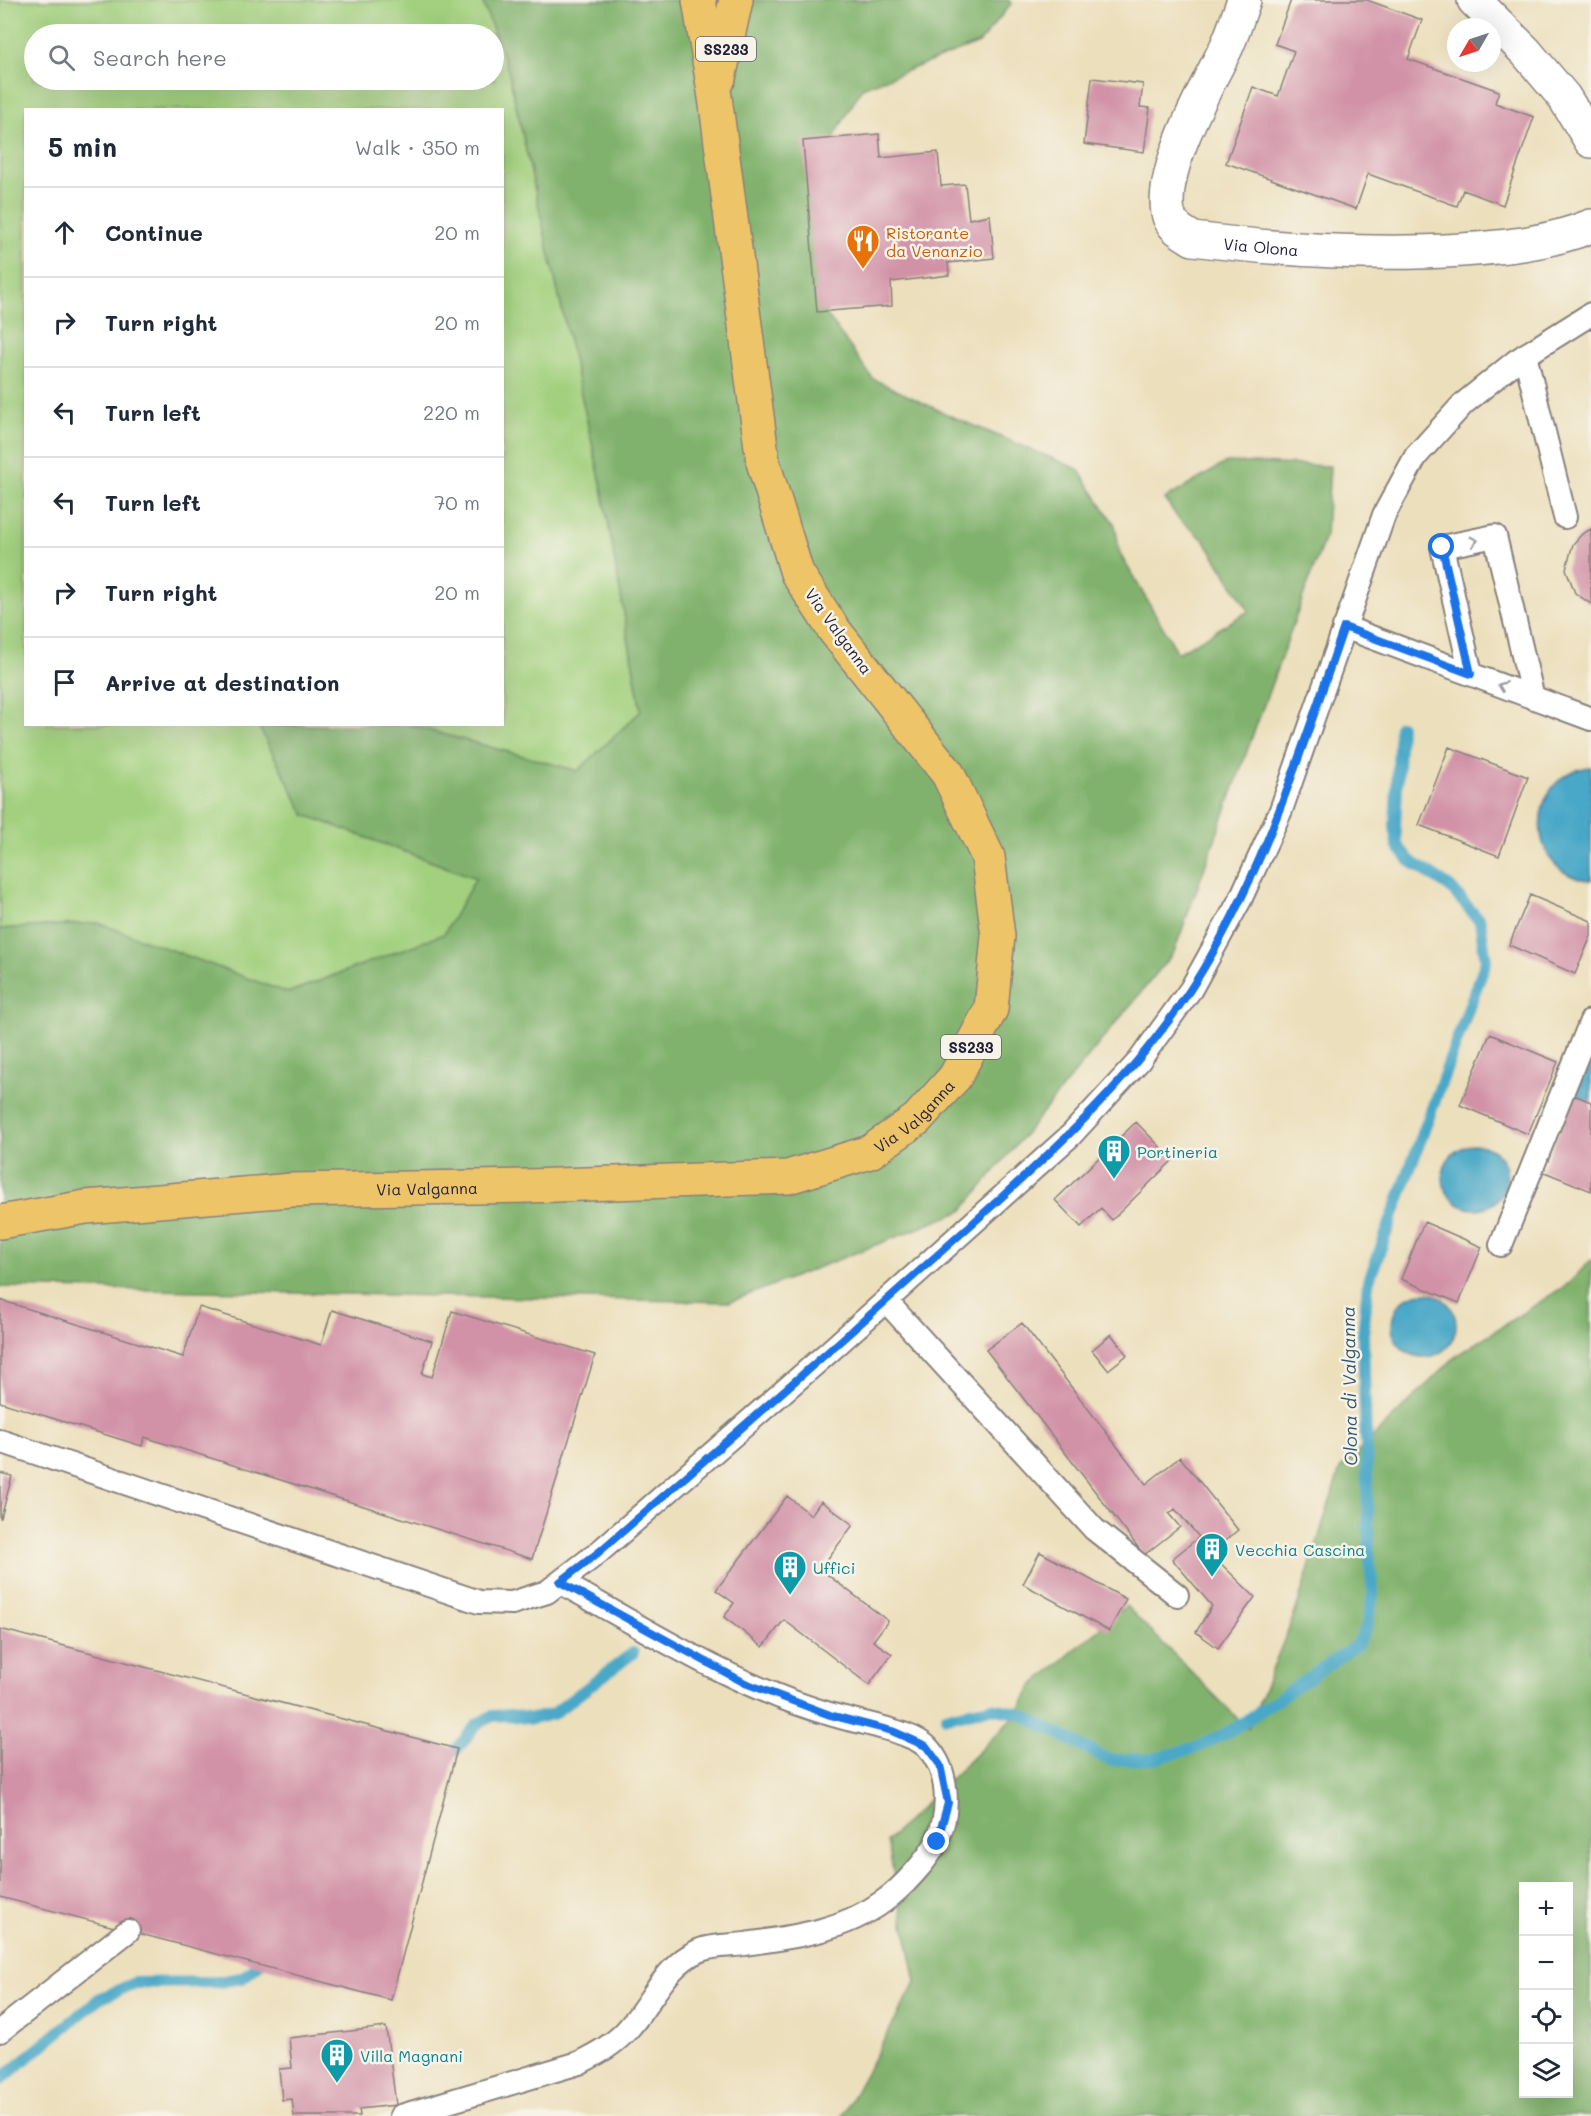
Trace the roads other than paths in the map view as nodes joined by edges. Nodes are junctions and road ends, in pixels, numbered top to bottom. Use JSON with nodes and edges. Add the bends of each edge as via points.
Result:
{"nodes":[{"id":1,"x":699,"y":0,"type":"edge"},
{"id":2,"x":736,"y":0,"type":"edge"},
{"id":3,"x":1244,"y":0,"type":"edge"},
{"id":4,"x":1474,"y":0,"type":"edge"},
{"id":5,"x":716,"y":98,"type":"junction"},
{"id":6,"x":1591,"y":141,"type":"edge"},
{"id":7,"x":1591,"y":226,"type":"edge"},
{"id":8,"x":1591,"y":314,"type":"edge"},
{"id":9,"x":1525,"y":355,"type":"junction"},
{"id":10,"x":1565,"y":517,"type":"dead end"},
{"id":11,"x":1344,"y":627,"type":"junction"},
{"id":12,"x":1471,"y":674,"type":"junction"},
{"id":13,"x":1533,"y":698,"type":"junction"},
{"id":14,"x":1591,"y":719,"type":"edge"},
{"id":15,"x":1591,"y":1022,"type":"edge"},
{"id":16,"x":0,"y":1222,"type":"edge"},
{"id":17,"x":1501,"y":1245,"type":"dead end"},
{"id":18,"x":886,"y":1301,"type":"junction"},
{"id":19,"x":0,"y":1441,"type":"edge"},
{"id":20,"x":560,"y":1582,"type":"junction"},
{"id":21,"x":1177,"y":1595,"type":"dead end"},
{"id":22,"x":128,"y":1931,"type":"dead end"},
{"id":23,"x":0,"y":2031,"type":"edge"},
{"id":24,"x":401,"y":2116,"type":"edge"}],
"edges":[{"from":1,"to":5,"type":"main road","number":"SS233"},
{"from":2,"to":5,"type":"main road","number":"SS233"},
{"from":3,"to":7,"type":"street","name":"Via Olona","via":[[1173,168],[1168,213],[1174,227],[1193,239],[1347,253],[1495,248],[1560,239]]},
{"from":4,"to":6,"type":"street","via":[[1564,97]]},
{"from":5,"to":16,"type":"main road","name":"Via Valganna","number":"SS233","via":[[763,462],[797,573],[834,630],[948,774],[988,857],[998,936],[991,1009],[955,1077],[917,1119],[870,1152],[788,1177],[292,1190],[86,1207]]},
{"from":8,"to":9,"type":"lane"},
{"from":9,"to":10,"type":"lane"},
{"from":9,"to":11,"type":"lane","via":[[1463,404],[1416,456],[1384,515]]},
{"from":11,"to":12,"type":"lane"},
{"from":11,"to":18,"type":"lane","via":[[1281,810],[1240,900],[1191,989],[1139,1061],[1071,1135]]},
{"from":13,"to":12,"type":"lane","one_way":true},
{"from":12,"to":13,"type":"lane","one_way":true,"via":[[1442,547],[1495,536]]},
{"from":13,"to":14,"type":"lane"},
{"from":15,"to":17,"type":"lane"},
{"from":18,"to":20,"type":"lane"},
{"from":18,"to":21,"type":"lane","via":[[1094,1529]]},
{"from":19,"to":20,"type":"lane","via":[[479,1602],[512,1603],[547,1592]]},
{"from":20,"to":24,"type":"lane","via":[[745,1683],[926,1746],[940,1765],[948,1803],[937,1842],[885,1901],[854,1918],[807,1936],[699,1950],[678,1965],[626,2031],[603,2051],[579,2063]]},
{"from":22,"to":23,"type":"lane"}]}
